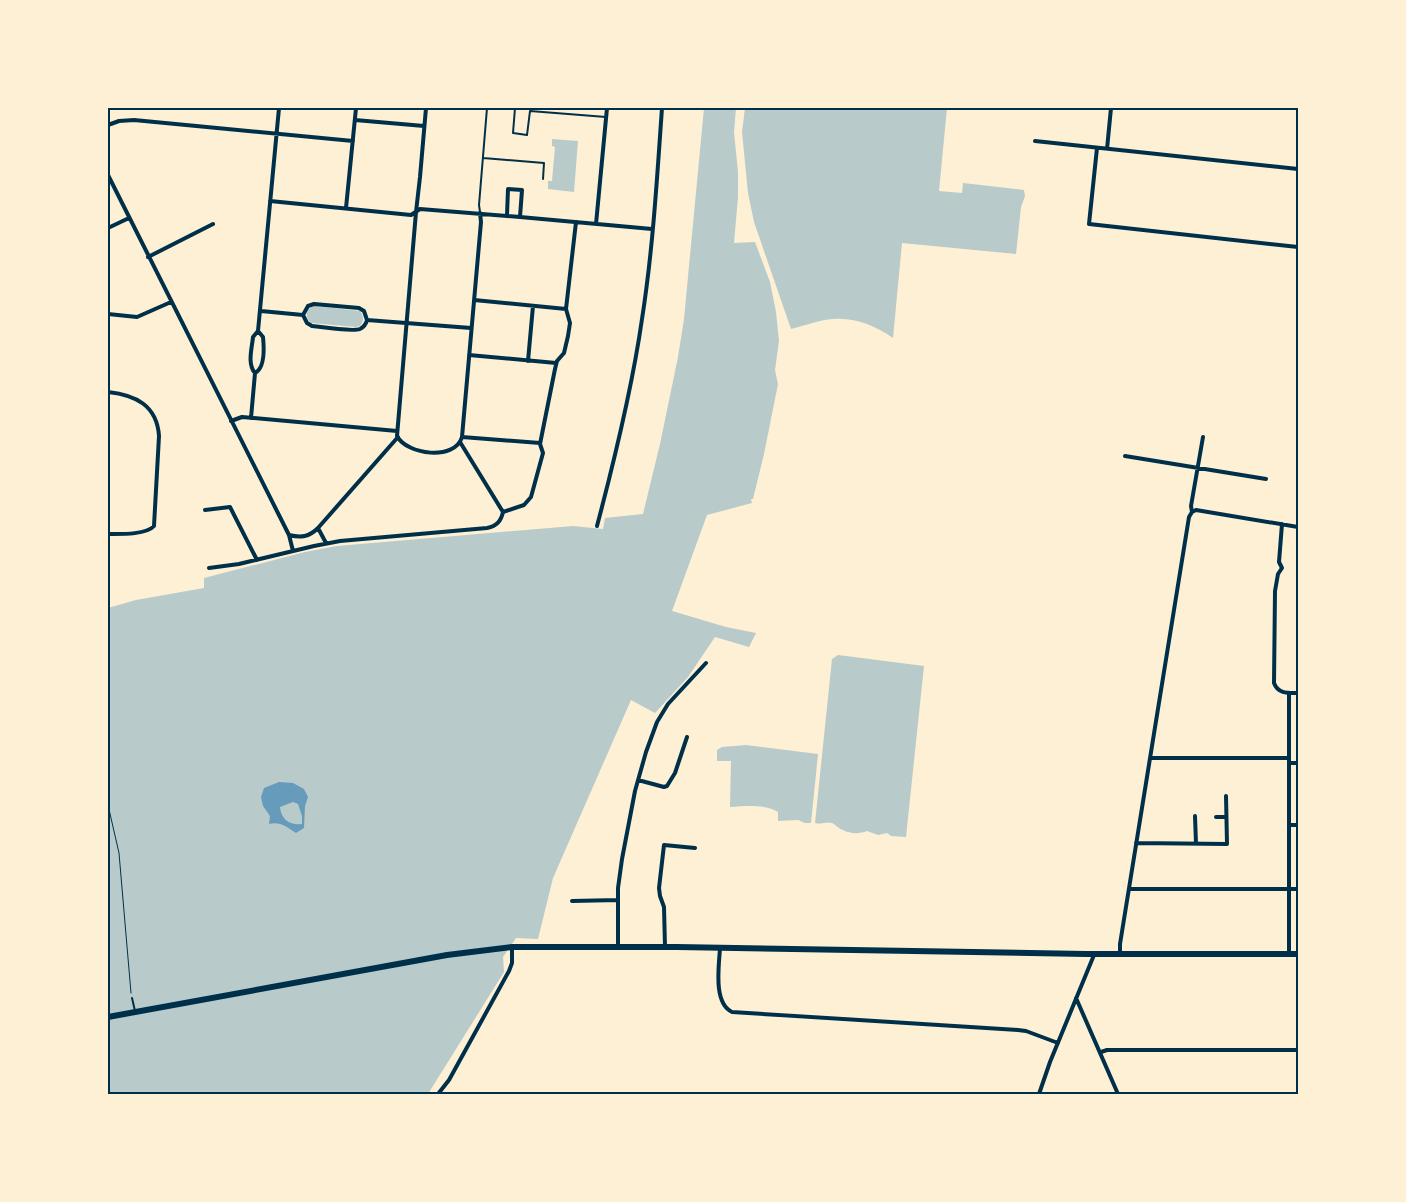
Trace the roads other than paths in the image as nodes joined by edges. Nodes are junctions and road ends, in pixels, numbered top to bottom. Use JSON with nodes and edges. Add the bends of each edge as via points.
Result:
{"nodes":[{"id":1,"x":279,"y":108,"type":"edge"},
{"id":2,"x":356,"y":108,"type":"edge"},
{"id":3,"x":426,"y":108,"type":"edge"},
{"id":4,"x":487,"y":108,"type":"edge"},
{"id":5,"x":515,"y":108,"type":"edge"},
{"id":6,"x":587,"y":108,"type":"edge"},
{"id":7,"x":607,"y":108,"type":"edge"},
{"id":8,"x":662,"y":108,"type":"edge"},
{"id":9,"x":1111,"y":108,"type":"edge"},
{"id":10,"x":606,"y":117,"type":"junction"},
{"id":11,"x":355,"y":120,"type":"junction"},
{"id":12,"x":108,"y":125,"type":"edge"},
{"id":13,"x":424,"y":126,"type":"junction"},
{"id":14,"x":277,"y":134,"type":"junction"},
{"id":15,"x":353,"y":140,"type":"junction"},
{"id":16,"x":1035,"y":141,"type":"dead end"},
{"id":17,"x":1097,"y":148,"type":"junction"},
{"id":18,"x":1107,"y":149,"type":"junction"},
{"id":19,"x":483,"y":158,"type":"junction"},
{"id":20,"x":1298,"y":170,"type":"edge"},
{"id":21,"x":108,"y":175,"type":"edge"},
{"id":22,"x":543,"y":179,"type":"dead end"},
{"id":23,"x":270,"y":201,"type":"junction"},
{"id":24,"x":346,"y":208,"type":"junction"},
{"id":25,"x":416,"y":212,"type":"junction"},
{"id":26,"x":480,"y":213,"type":"junction"},
{"id":27,"x":507,"y":216,"type":"junction"},
{"id":28,"x":520,"y":217,"type":"junction"},
{"id":29,"x":129,"y":218,"type":"junction"},
{"id":30,"x":576,"y":222,"type":"junction"},
{"id":31,"x":213,"y":224,"type":"dead end"},
{"id":32,"x":596,"y":224,"type":"junction"},
{"id":33,"x":108,"y":228,"type":"edge"},
{"id":34,"x":652,"y":230,"type":"junction"},
{"id":35,"x":1298,"y":247,"type":"edge"},
{"id":36,"x":148,"y":257,"type":"junction"},
{"id":37,"x":474,"y":300,"type":"junction"},
{"id":38,"x":171,"y":302,"type":"junction"},
{"id":39,"x":534,"y":306,"type":"junction"},
{"id":40,"x":566,"y":309,"type":"junction"},
{"id":41,"x":260,"y":311,"type":"junction"},
{"id":42,"x":108,"y":314,"type":"edge"},
{"id":43,"x":303,"y":315,"type":"junction"},
{"id":44,"x":367,"y":320,"type":"junction"},
{"id":45,"x":407,"y":323,"type":"junction"},
{"id":46,"x":471,"y":328,"type":"junction"},
{"id":47,"x":258,"y":331,"type":"junction"},
{"id":48,"x":469,"y":355,"type":"junction"},
{"id":49,"x":528,"y":361,"type":"junction"},
{"id":50,"x":556,"y":363,"type":"junction"},
{"id":51,"x":255,"y":373,"type":"junction"},
{"id":52,"x":108,"y":392,"type":"edge"},
{"id":53,"x":251,"y":418,"type":"junction"},
{"id":54,"x":231,"y":421,"type":"junction"},
{"id":55,"x":397,"y":431,"type":"junction"},
{"id":56,"x":398,"y":437,"type":"junction"},
{"id":57,"x":462,"y":437,"type":"junction"},
{"id":58,"x":1203,"y":437,"type":"dead end"},
{"id":59,"x":460,"y":442,"type":"junction"},
{"id":60,"x":540,"y":443,"type":"junction"},
{"id":61,"x":1125,"y":456,"type":"dead end"},
{"id":62,"x":1198,"y":468,"type":"junction"},
{"id":63,"x":1266,"y":478,"type":"dead end"},
{"id":64,"x":205,"y":510,"type":"dead end"},
{"id":65,"x":503,"y":512,"type":"junction"},
{"id":66,"x":1192,"y":512,"type":"junction"},
{"id":67,"x":1282,"y":524,"type":"junction"},
{"id":68,"x":597,"y":526,"type":"dead end"},
{"id":69,"x":1298,"y":527,"type":"edge"},
{"id":70,"x":318,"y":528,"type":"junction"},
{"id":71,"x":108,"y":534,"type":"edge"},
{"id":72,"x":288,"y":536,"type":"junction"},
{"id":73,"x":326,"y":543,"type":"junction"},
{"id":74,"x":293,"y":551,"type":"junction"},
{"id":75,"x":257,"y":560,"type":"junction"},
{"id":76,"x":209,"y":568,"type":"dead end"},
{"id":77,"x":706,"y":662,"type":"dead end"},
{"id":78,"x":1289,"y":693,"type":"junction"},
{"id":79,"x":1298,"y":693,"type":"edge"},
{"id":80,"x":687,"y":737,"type":"dead end"},
{"id":81,"x":1151,"y":758,"type":"junction"},
{"id":82,"x":1289,"y":761,"type":"junction"},
{"id":83,"x":1298,"y":763,"type":"edge"},
{"id":84,"x":638,"y":780,"type":"junction"},
{"id":85,"x":1226,"y":796,"type":"dead end"},
{"id":86,"x":1195,"y":816,"type":"dead end"},
{"id":87,"x":1216,"y":817,"type":"dead end"},
{"id":88,"x":1226,"y":817,"type":"junction"},
{"id":89,"x":1289,"y":825,"type":"junction"},
{"id":90,"x":1298,"y":825,"type":"edge"},
{"id":91,"x":665,"y":838,"type":"dead end"},
{"id":92,"x":1136,"y":843,"type":"junction"},
{"id":93,"x":1196,"y":844,"type":"junction"},
{"id":94,"x":664,"y":845,"type":"junction"},
{"id":95,"x":695,"y":848,"type":"dead end"},
{"id":96,"x":1129,"y":889,"type":"junction"},
{"id":97,"x":1289,"y":889,"type":"junction"},
{"id":98,"x":1298,"y":889,"type":"edge"},
{"id":99,"x":618,"y":900,"type":"junction"},
{"id":100,"x":572,"y":901,"type":"dead end"},
{"id":101,"x":509,"y":946,"type":"junction"},
{"id":102,"x":618,"y":947,"type":"junction"},
{"id":103,"x":664,"y":947,"type":"junction"},
{"id":104,"x":720,"y":948,"type":"junction"},
{"id":105,"x":1094,"y":954,"type":"junction"},
{"id":106,"x":1120,"y":954,"type":"junction"},
{"id":107,"x":1289,"y":954,"type":"junction"},
{"id":108,"x":1298,"y":954,"type":"edge"},
{"id":109,"x":132,"y":998,"type":"road end"},
{"id":110,"x":1076,"y":998,"type":"junction"},
{"id":111,"x":135,"y":1011,"type":"junction"},
{"id":112,"x":108,"y":1017,"type":"edge"},
{"id":113,"x":1058,"y":1043,"type":"junction"},
{"id":114,"x":1298,"y":1050,"type":"edge"},
{"id":115,"x":1100,"y":1052,"type":"junction"},
{"id":116,"x":438,"y":1094,"type":"edge"},
{"id":117,"x":1039,"y":1094,"type":"edge"},
{"id":118,"x":1118,"y":1094,"type":"edge"}],
"edges":[{"from":1,"to":14,"type":"street"},
{"from":2,"to":11,"type":"street"},
{"from":3,"to":13,"type":"street"},
{"from":4,"to":19,"type":"lane"},
{"from":5,"to":10,"type":"lane","via":[[513,133],[527,135],[530,111]]},
{"from":6,"to":7,"type":"lane"},
{"from":7,"to":10,"type":"street"},
{"from":8,"to":34,"type":"street"},
{"from":9,"to":18,"type":"street"},
{"from":10,"to":32,"type":"street"},
{"from":11,"to":13,"type":"street"},
{"from":11,"to":15,"type":"street"},
{"from":12,"to":14,"type":"street","via":[[134,120]]},
{"from":13,"to":25,"type":"street"},
{"from":14,"to":15,"type":"street"},
{"from":14,"to":23,"type":"street"},
{"from":15,"to":24,"type":"street"},
{"from":16,"to":17,"type":"street"},
{"from":17,"to":18,"type":"street"},
{"from":17,"to":35,"type":"street","via":[[1089,224]]},
{"from":18,"to":20,"type":"street"},
{"from":19,"to":22,"type":"lane","via":[[544,163]]},
{"from":19,"to":26,"type":"lane"},
{"from":21,"to":29,"type":"street"},
{"from":23,"to":24,"type":"street"},
{"from":23,"to":41,"type":"street"},
{"from":24,"to":25,"type":"street","via":[[411,215]]},
{"from":25,"to":26,"type":"street","via":[[420,209]]},
{"from":25,"to":45,"type":"street"},
{"from":26,"to":27,"type":"street"},
{"from":26,"to":37,"type":"street"},
{"from":27,"to":28,"type":"street"},
{"from":27,"to":28,"type":"street","via":[[508,189],[522,190]]},
{"from":28,"to":30,"type":"street"},
{"from":29,"to":33,"type":"street"},
{"from":29,"to":36,"type":"street"},
{"from":30,"to":32,"type":"street"},
{"from":30,"to":40,"type":"street"},
{"from":31,"to":36,"type":"street"},
{"from":32,"to":34,"type":"street"},
{"from":34,"to":68,"type":"street","via":[[646,295],[630,384]]},
{"from":36,"to":38,"type":"street"},
{"from":37,"to":39,"type":"street"},
{"from":37,"to":46,"type":"street"},
{"from":38,"to":42,"type":"street","via":[[136,317]]},
{"from":38,"to":54,"type":"street"},
{"from":39,"to":40,"type":"street"},
{"from":39,"to":49,"type":"street"},
{"from":40,"to":50,"type":"street","via":[[568,336],[564,353]]},
{"from":41,"to":43,"type":"street"},
{"from":41,"to":47,"type":"street"},
{"from":43,"to":44,"type":"street","via":[[312,326],[354,330],[364,326]]},
{"from":43,"to":44,"type":"street","via":[[308,306],[314,304],[359,308]]},
{"from":44,"to":45,"type":"street"},
{"from":45,"to":46,"type":"street"},
{"from":45,"to":55,"type":"street"},
{"from":46,"to":48,"type":"street"},
{"from":47,"to":51,"type":"street","via":[[253,337],[250,363]]},
{"from":47,"to":51,"type":"street","via":[[263,336],[262,366]]},
{"from":48,"to":49,"type":"street"},
{"from":48,"to":57,"type":"street"},
{"from":49,"to":50,"type":"street"},
{"from":50,"to":60,"type":"street"},
{"from":51,"to":53,"type":"street"},
{"from":52,"to":71,"type":"street","via":[[128,395],[143,404],[156,421],[159,436],[154,526],[146,531]]},
{"from":53,"to":54,"type":"street","via":[[240,417]]},
{"from":53,"to":55,"type":"street"},
{"from":54,"to":72,"type":"street"},
{"from":55,"to":56,"type":"street"},
{"from":56,"to":59,"type":"street","via":[[413,449],[430,452],[447,450]]},
{"from":56,"to":70,"type":"street"},
{"from":57,"to":59,"type":"street"},
{"from":57,"to":60,"type":"street"},
{"from":58,"to":62,"type":"street"},
{"from":59,"to":65,"type":"street"},
{"from":60,"to":65,"type":"street","via":[[543,453],[531,497],[524,505]]},
{"from":61,"to":62,"type":"street"},
{"from":62,"to":63,"type":"street"},
{"from":62,"to":66,"type":"street"},
{"from":64,"to":75,"type":"street","via":[[230,507]]},
{"from":65,"to":73,"type":"street","via":[[499,522],[487,528]]},
{"from":66,"to":67,"type":"street","via":[[1196,510]]},
{"from":66,"to":81,"type":"street"},
{"from":67,"to":69,"type":"street"},
{"from":67,"to":78,"type":"street","via":[[1279,562],[1282,568],[1275,591],[1274,683],[1282,693]]},
{"from":70,"to":72,"type":"street","via":[[302,537]]},
{"from":70,"to":73,"type":"street"},
{"from":72,"to":74,"type":"street"},
{"from":73,"to":74,"type":"street"},
{"from":74,"to":75,"type":"street"},
{"from":75,"to":76,"type":"street"},
{"from":77,"to":84,"type":"street","via":[[661,714]]},
{"from":78,"to":79,"type":"street"},
{"from":78,"to":82,"type":"street"},
{"from":80,"to":84,"type":"street","via":[[667,786]]},
{"from":81,"to":82,"type":"street"},
{"from":81,"to":92,"type":"street"},
{"from":82,"to":83,"type":"street"},
{"from":82,"to":89,"type":"street"},
{"from":84,"to":99,"type":"street","via":[[625,841]]},
{"from":85,"to":88,"type":"street"},
{"from":86,"to":93,"type":"street"},
{"from":87,"to":88,"type":"street"},
{"from":88,"to":93,"type":"street","via":[[1227,844]]},
{"from":89,"to":90,"type":"street"},
{"from":89,"to":97,"type":"street"},
{"from":91,"to":94,"type":"street"},
{"from":92,"to":93,"type":"street"},
{"from":92,"to":96,"type":"street"},
{"from":94,"to":95,"type":"street"},
{"from":94,"to":103,"type":"street","via":[[659,888],[664,907]]},
{"from":96,"to":97,"type":"street"},
{"from":96,"to":106,"type":"street"},
{"from":97,"to":98,"type":"street"},
{"from":97,"to":107,"type":"street"},
{"from":99,"to":100,"type":"street"},
{"from":99,"to":102,"type":"street"},
{"from":101,"to":102,"type":"main road"},
{"from":101,"to":111,"type":"main road"},
{"from":101,"to":116,"type":"street","via":[[512,963],[509,971],[449,1080]]},
{"from":102,"to":103,"type":"main road"},
{"from":103,"to":104,"type":"main road"},
{"from":104,"to":105,"type":"main road"},
{"from":104,"to":113,"type":"street","via":[[720,997],[732,1012],[1018,1030]]},
{"from":105,"to":106,"type":"main road"},
{"from":105,"to":110,"type":"street"},
{"from":106,"to":107,"type":"main road"},
{"from":107,"to":108,"type":"main road"},
{"from":109,"to":111,"type":"lane"},
{"from":110,"to":113,"type":"street"},
{"from":110,"to":115,"type":"street"},
{"from":111,"to":112,"type":"main road"},
{"from":113,"to":117,"type":"street"},
{"from":114,"to":115,"type":"street"},
{"from":115,"to":118,"type":"street"}]}
